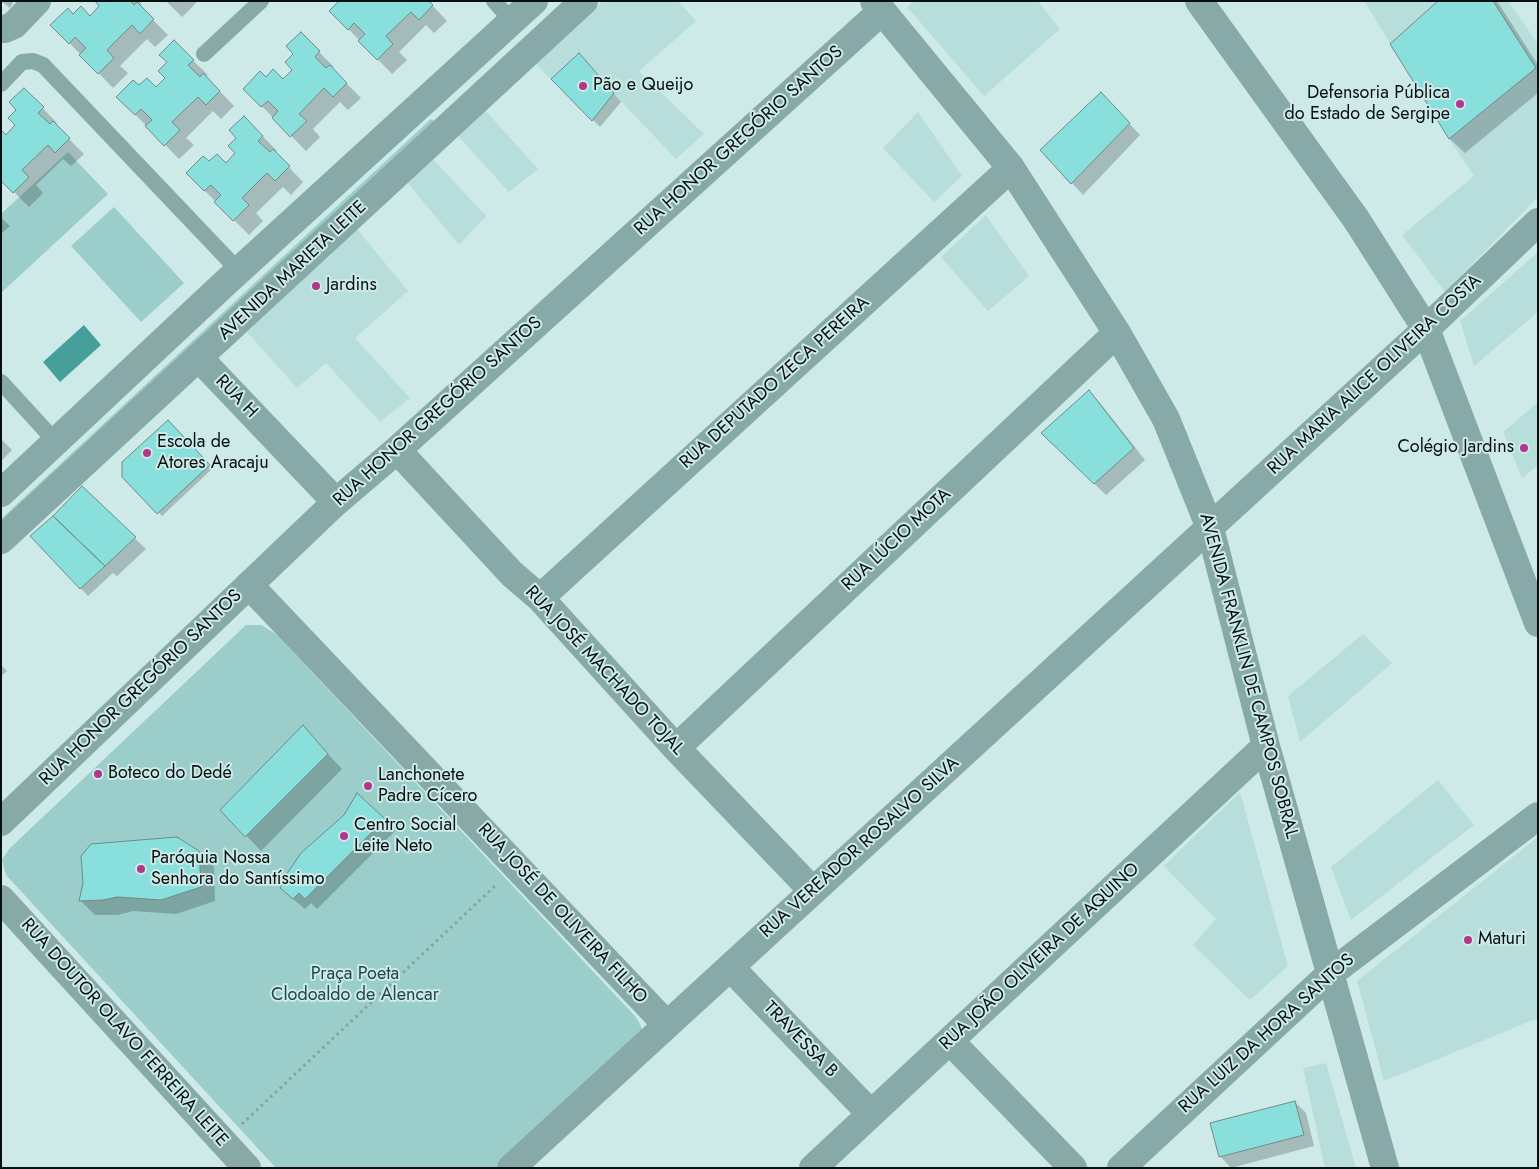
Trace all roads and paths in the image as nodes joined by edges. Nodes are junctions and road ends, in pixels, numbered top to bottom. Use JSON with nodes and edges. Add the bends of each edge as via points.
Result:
{"nodes":[{"id":1,"x":37,"y":1,"type":"edge"},
{"id":2,"x":261,"y":1,"type":"edge"},
{"id":3,"x":494,"y":1,"type":"edge"},
{"id":4,"x":534,"y":1,"type":"edge"},
{"id":5,"x":584,"y":1,"type":"edge"},
{"id":6,"x":1199,"y":1,"type":"edge"},
{"id":7,"x":878,"y":6,"type":"edge"},
{"id":8,"x":512,"y":21,"type":"junction"},
{"id":9,"x":3,"y":29,"type":"edge"},
{"id":10,"x":204,"y":54,"type":"dead end"},
{"id":11,"x":1,"y":84,"type":"edge"},
{"id":12,"x":1011,"y":168,"type":"junction"},
{"id":13,"x":1538,"y":222,"type":"edge"},
{"id":14,"x":239,"y":271,"type":"junction"},
{"id":15,"x":1426,"y":329,"type":"junction"},
{"id":16,"x":1118,"y":333,"type":"junction"},
{"id":17,"x":198,"y":358,"type":"junction"},
{"id":18,"x":1,"y":382,"type":"edge"},
{"id":19,"x":56,"y":442,"type":"junction"},
{"id":20,"x":397,"y":450,"type":"junction"},
{"id":21,"x":1,"y":493,"type":"edge"},
{"id":22,"x":336,"y":502,"type":"junction"},
{"id":23,"x":1210,"y":528,"type":"junction"},
{"id":24,"x":1,"y":540,"type":"edge"},
{"id":25,"x":250,"y":586,"type":"junction"},
{"id":26,"x":540,"y":598,"type":"junction"},
{"id":27,"x":1538,"y":623,"type":"edge"},
{"id":28,"x":1266,"y":746,"type":"junction"},
{"id":29,"x":676,"y":748,"type":"junction"},
{"id":30,"x":1538,"y":816,"type":"edge"},
{"id":31,"x":1,"y":822,"type":"edge"},
{"id":32,"x":516,"y":866,"type":"junction"},
{"id":33,"x":813,"y":892,"type":"junction"},
{"id":34,"x":1,"y":899,"type":"edge"},
{"id":35,"x":730,"y":967,"type":"junction"},
{"id":36,"x":1331,"y":973,"type":"junction"},
{"id":37,"x":667,"y":1025,"type":"junction"},
{"id":38,"x":950,"y":1041,"type":"junction"},
{"id":39,"x":871,"y":1114,"type":"junction"},
{"id":40,"x":224,"y":1142,"type":"junction"},
{"id":41,"x":247,"y":1168,"type":"edge"},
{"id":42,"x":511,"y":1168,"type":"edge"},
{"id":43,"x":813,"y":1168,"type":"edge"},
{"id":44,"x":1073,"y":1168,"type":"edge"},
{"id":45,"x":1121,"y":1168,"type":"edge"},
{"id":46,"x":1385,"y":1168,"type":"edge"}],
"edges":[{"from":1,"to":9,"type":"street","via":[[14,26]]},
{"from":2,"to":10,"type":"lane"},
{"from":3,"to":8,"type":"lane"},
{"from":4,"to":8,"type":"street","name":"AVENIDA MARIETA LEITE"},
{"from":5,"to":17,"type":"street","name":"AVENIDA MARIETA LEITE"},
{"from":6,"to":15,"type":"street","via":[[1356,219]]},
{"from":7,"to":12,"type":"street","name":"AVENIDA FRANKLIN DE CAMPOS SOBRAL"},
{"from":7,"to":20,"type":"street","name":"RUA HONOR GREGÓRIO SANTOS"},
{"from":8,"to":14,"type":"street","name":"AVENIDA MARIETA LEITE"},
{"from":11,"to":14,"type":"lane","via":[[22,62],[33,61],[43,65]]},
{"from":12,"to":16,"type":"street","name":"AVENIDA FRANKLIN DE CAMPOS SOBRAL"},
{"from":12,"to":26,"type":"street","name":"RUA DEPUTADO ZECA PEREIRA"},
{"from":13,"to":15,"type":"street","name":"RUA MARIA ALICE OLIVEIRA COSTA"},
{"from":14,"to":19,"type":"street","name":"AVENIDA MARIETA LEITE"},
{"from":15,"to":23,"type":"street","name":"RUA MARIA ALICE OLIVEIRA COSTA"},
{"from":15,"to":27,"type":"street"},
{"from":16,"to":23,"type":"street","name":"AVENIDA FRANKLIN DE CAMPOS SOBRAL","via":[[1166,419]]},
{"from":16,"to":29,"type":"street","name":"RUA LÚCIO MOTA"},
{"from":17,"to":22,"type":"street","name":"RUA H"},
{"from":17,"to":24,"type":"street","name":"AVENIDA MARIETA LEITE"},
{"from":18,"to":19,"type":"lane"},
{"from":19,"to":21,"type":"street","name":"AVENIDA MARIETA LEITE"},
{"from":20,"to":22,"type":"street","name":"RUA HONOR GREGÓRIO SANTOS"},
{"from":20,"to":26,"type":"street","name":"RUA JOSÉ MACHADO TOJAL","via":[[512,574]]},
{"from":22,"to":25,"type":"street","name":"RUA HONOR GREGÓRIO SANTOS"},
{"from":23,"to":28,"type":"street","name":"AVENIDA FRANKLIN DE CAMPOS SOBRAL"},
{"from":23,"to":33,"type":"street","name":"RUA VEREADOR ROSALVO SILVA"},
{"from":25,"to":31,"type":"street","name":"RUA HONOR GREGÓRIO SANTOS"},
{"from":25,"to":32,"type":"street","name":"RUA JOSÉ DE OLIVEIRA FILHO"},
{"from":26,"to":29,"type":"street","name":"RUA JOSÉ MACHADO TOJAL"},
{"from":28,"to":36,"type":"street","name":"AVENIDA FRANKLIN DE CAMPOS SOBRAL"},
{"from":28,"to":38,"type":"street","name":"RUA JOÃO OLIVEIRA DE AQUINO"},
{"from":29,"to":33,"type":"street","name":"RUA JOSÉ MACHADO TOJAL"},
{"from":30,"to":36,"type":"street","name":"RUA LUIZ DA HORA SANTOS"},
{"from":32,"to":37,"type":"street","name":"RUA JOSÉ DE OLIVEIRA FILHO"},
{"from":32,"to":40,"type":"path"},
{"from":33,"to":35,"type":"street","name":"RUA VEREADOR ROSALVO SILVA"},
{"from":34,"to":40,"type":"street","name":"RUA DOUTOR OLAVO FERREIRA LEITE"},
{"from":35,"to":37,"type":"street","name":"RUA VEREADOR ROSALVO SILVA"},
{"from":35,"to":39,"type":"street","name":"TRAVESSA B"},
{"from":36,"to":45,"type":"street","name":"RUA LUIZ DA HORA SANTOS"},
{"from":36,"to":46,"type":"street","name":"AVENIDA FRANKLIN DE CAMPOS SOBRAL"},
{"from":37,"to":42,"type":"street","name":"RUA VEREADOR ROSALVO SILVA"},
{"from":38,"to":39,"type":"street","name":"RUA JOÃO OLIVEIRA DE AQUINO"},
{"from":38,"to":44,"type":"street"},
{"from":39,"to":43,"type":"street","name":"RUA JOÃO OLIVEIRA DE AQUINO"},
{"from":40,"to":41,"type":"street","name":"RUA DOUTOR OLAVO FERREIRA LEITE"}]}
